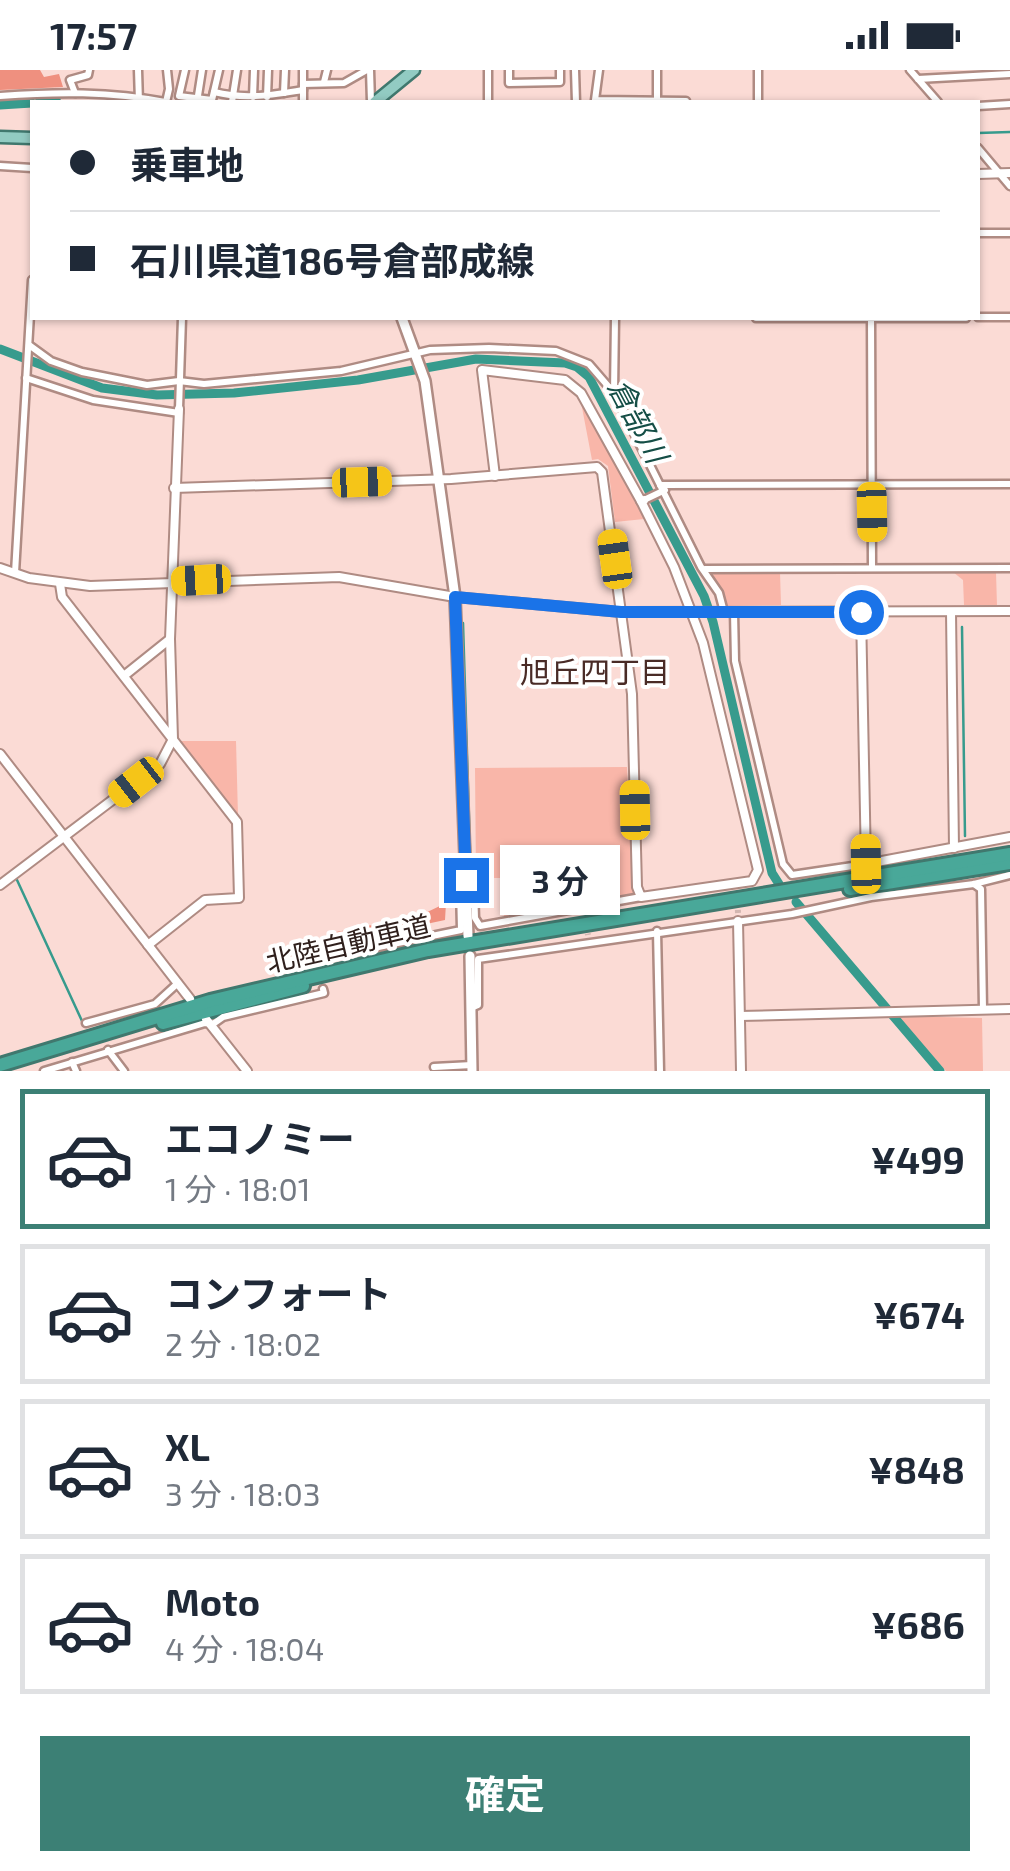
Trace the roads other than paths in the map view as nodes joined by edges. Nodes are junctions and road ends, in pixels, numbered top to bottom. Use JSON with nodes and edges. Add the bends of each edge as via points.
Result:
{"nodes":[{"id":1,"x":89,"y":70,"type":"edge"},
{"id":2,"x":138,"y":70,"type":"edge"},
{"id":3,"x":166,"y":70,"type":"edge"},
{"id":4,"x":185,"y":70,"type":"edge"},
{"id":5,"x":202,"y":70,"type":"edge"},
{"id":6,"x":219,"y":70,"type":"edge"},
{"id":7,"x":237,"y":70,"type":"edge"},
{"id":8,"x":285,"y":70,"type":"edge"},
{"id":9,"x":304,"y":70,"type":"edge"},
{"id":10,"x":328,"y":70,"type":"edge"},
{"id":11,"x":369,"y":70,"type":"edge"},
{"id":12,"x":488,"y":70,"type":"edge"},
{"id":13,"x":509,"y":70,"type":"edge"},
{"id":14,"x":560,"y":70,"type":"edge"},
{"id":15,"x":575,"y":70,"type":"edge"},
{"id":16,"x":599,"y":70,"type":"edge"},
{"id":17,"x":657,"y":70,"type":"edge"},
{"id":18,"x":758,"y":70,"type":"edge"},
{"id":19,"x":910,"y":70,"type":"edge"},
{"id":20,"x":409,"y":71,"type":"edge"},
{"id":21,"x":254,"y":72,"type":"edge"},
{"id":22,"x":268,"y":72,"type":"edge"},
{"id":23,"x":978,"y":73,"type":"edge"},
{"id":24,"x":949,"y":74,"type":"edge"},
{"id":25,"x":1010,"y":74,"type":"edge"},
{"id":26,"x":918,"y":79,"type":"junction"},
{"id":27,"x":324,"y":82,"type":"junction"},
{"id":28,"x":303,"y":87,"type":"junction"},
{"id":29,"x":214,"y":92,"type":"junction"},
{"id":30,"x":75,"y":93,"type":"junction"},
{"id":31,"x":284,"y":93,"type":"junction"},
{"id":32,"x":0,"y":96,"type":"edge"},
{"id":33,"x":253,"y":97,"type":"junction"},
{"id":34,"x":139,"y":99,"type":"edge"},
{"id":35,"x":265,"y":99,"type":"edge"},
{"id":36,"x":166,"y":100,"type":"edge"},
{"id":37,"x":197,"y":100,"type":"edge"},
{"id":38,"x":232,"y":100,"type":"edge"},
{"id":39,"x":303,"y":100,"type":"edge"},
{"id":40,"x":373,"y":100,"type":"edge"},
{"id":41,"x":375,"y":100,"type":"edge"},
{"id":42,"x":488,"y":100,"type":"edge"},
{"id":43,"x":576,"y":100,"type":"edge"},
{"id":44,"x":595,"y":100,"type":"edge"},
{"id":45,"x":657,"y":100,"type":"edge"},
{"id":46,"x":758,"y":100,"type":"edge"},
{"id":47,"x":936,"y":100,"type":"edge"},
{"id":48,"x":1010,"y":104,"type":"edge"},
{"id":49,"x":980,"y":106,"type":"edge"},
{"id":50,"x":0,"y":137,"type":"edge"},
{"id":51,"x":30,"y":138,"type":"edge"},
{"id":52,"x":980,"y":150,"type":"edge"},
{"id":53,"x":0,"y":166,"type":"edge"},
{"id":54,"x":30,"y":168,"type":"edge"},
{"id":55,"x":1005,"y":174,"type":"edge"},
{"id":56,"x":1010,"y":186,"type":"edge"},
{"id":57,"x":980,"y":232,"type":"edge"},
{"id":58,"x":1010,"y":233,"type":"edge"},
{"id":59,"x":1010,"y":317,"type":"edge"},
{"id":60,"x":980,"y":318,"type":"edge"},
{"id":61,"x":30,"y":320,"type":"edge"},
{"id":62,"x":182,"y":320,"type":"edge"},
{"id":63,"x":403,"y":320,"type":"edge"},
{"id":64,"x":614,"y":320,"type":"edge"},
{"id":65,"x":871,"y":320,"type":"edge"},
{"id":66,"x":29,"y":346,"type":"junction"},
{"id":67,"x":417,"y":353,"type":"junction"},
{"id":68,"x":27,"y":375,"type":"junction"},
{"id":69,"x":179,"y":383,"type":"junction"},
{"id":70,"x":614,"y":393,"type":"junction"},
{"id":71,"x":179,"y":411,"type":"junction"},
{"id":72,"x":495,"y":476,"type":"junction"},
{"id":73,"x":437,"y":479,"type":"junction"},
{"id":74,"x":871,"y":484,"type":"junction"},
{"id":75,"x":1010,"y":484,"type":"edge"},
{"id":76,"x":174,"y":488,"type":"junction"},
{"id":77,"x":662,"y":489,"type":"junction"},
{"id":78,"x":642,"y":500,"type":"junction"},
{"id":79,"x":872,"y":567,"type":"junction"},
{"id":80,"x":0,"y":568,"type":"edge"},
{"id":81,"x":704,"y":568,"type":"junction"},
{"id":82,"x":1010,"y":568,"type":"edge"},
{"id":83,"x":14,"y":573,"type":"junction"},
{"id":84,"x":170,"y":582,"type":"junction"},
{"id":85,"x":60,"y":584,"type":"junction"},
{"id":86,"x":455,"y":597,"type":"junction"},
{"id":87,"x":1010,"y":611,"type":"edge"},
{"id":88,"x":621,"y":612,"type":"junction"},
{"id":89,"x":695,"y":612,"type":"junction"},
{"id":90,"x":726,"y":612,"type":"junction"},
{"id":91,"x":861,"y":612,"type":"junction"},
{"id":92,"x":951,"y":612,"type":"junction"},
{"id":93,"x":170,"y":639,"type":"junction"},
{"id":94,"x":125,"y":676,"type":"junction"},
{"id":95,"x":173,"y":739,"type":"junction"},
{"id":96,"x":0,"y":754,"type":"edge"},
{"id":97,"x":1010,"y":837,"type":"edge"},
{"id":98,"x":65,"y":838,"type":"junction"},
{"id":99,"x":954,"y":848,"type":"junction"},
{"id":100,"x":1010,"y":854,"type":"edge"},
{"id":101,"x":1010,"y":863,"type":"edge"},
{"id":102,"x":866,"y":864,"type":"junction"},
{"id":103,"x":1010,"y":875,"type":"edge"},
{"id":104,"x":466,"y":884,"type":"junction"},
{"id":105,"x":974,"y":884,"type":"junction"},
{"id":106,"x":0,"y":885,"type":"edge"},
{"id":107,"x":641,"y":897,"type":"junction"},
{"id":108,"x":738,"y":917,"type":"junction"},
{"id":109,"x":656,"y":931,"type":"junction"},
{"id":110,"x":468,"y":936,"type":"dead end"},
{"id":111,"x":148,"y":945,"type":"junction"},
{"id":112,"x":470,"y":956,"type":"dead end"},
{"id":113,"x":286,"y":966,"type":"dead end"},
{"id":114,"x":178,"y":983,"type":"junction"},
{"id":115,"x":323,"y":989,"type":"dead end"},
{"id":116,"x":190,"y":998,"type":"dead end"},
{"id":117,"x":471,"y":1008,"type":"junction"},
{"id":118,"x":983,"y":1009,"type":"junction"},
{"id":119,"x":1010,"y":1009,"type":"edge"},
{"id":120,"x":740,"y":1016,"type":"junction"},
{"id":121,"x":210,"y":1022,"type":"junction"},
{"id":122,"x":86,"y":1023,"type":"dead end"},
{"id":123,"x":108,"y":1050,"type":"junction"},
{"id":124,"x":72,"y":1062,"type":"junction"},
{"id":125,"x":0,"y":1064,"type":"edge"},
{"id":126,"x":434,"y":1066,"type":"dead end"},
{"id":127,"x":472,"y":1068,"type":"edge"},
{"id":128,"x":8,"y":1071,"type":"edge"},
{"id":129,"x":44,"y":1071,"type":"edge"},
{"id":130,"x":76,"y":1071,"type":"edge"},
{"id":131,"x":124,"y":1071,"type":"edge"},
{"id":132,"x":247,"y":1071,"type":"edge"},
{"id":133,"x":660,"y":1071,"type":"edge"},
{"id":134,"x":741,"y":1071,"type":"edge"}],
"edges":[{"from":1,"to":30,"type":"street","via":[[70,80]]},
{"from":2,"to":34,"type":"street"},
{"from":3,"to":36,"type":"street"},
{"from":4,"to":37,"type":"street","via":[[179,96]]},
{"from":5,"to":37,"type":"street"},
{"from":6,"to":29,"type":"street"},
{"from":7,"to":38,"type":"street"},
{"from":8,"to":31,"type":"street"},
{"from":9,"to":28,"type":"street"},
{"from":10,"to":27,"type":"street"},
{"from":11,"to":27,"type":"street","via":[[344,84]]},
{"from":11,"to":40,"type":"street"},
{"from":12,"to":42,"type":"street"},
{"from":13,"to":14,"type":"street","via":[[509,82],[560,82]]},
{"from":15,"to":43,"type":"street"},
{"from":16,"to":44,"type":"street"},
{"from":17,"to":45,"type":"street"},
{"from":18,"to":46,"type":"street"},
{"from":19,"to":26,"type":"street"},
{"from":20,"to":41,"type":"main road"},
{"from":21,"to":22,"type":"street"},
{"from":21,"to":33,"type":"street"},
{"from":22,"to":35,"type":"street"},
{"from":23,"to":24,"type":"street"},
{"from":23,"to":25,"type":"street"},
{"from":24,"to":26,"type":"street"},
{"from":26,"to":47,"type":"street"},
{"from":27,"to":28,"type":"street"},
{"from":28,"to":31,"type":"street"},
{"from":28,"to":39,"type":"street"},
{"from":29,"to":37,"type":"street","via":[[212,100]]},
{"from":29,"to":38,"type":"street"},
{"from":30,"to":32,"type":"street"},
{"from":30,"to":34,"type":"street"},
{"from":31,"to":35,"type":"street"},
{"from":33,"to":35,"type":"street"},
{"from":33,"to":38,"type":"street"},
{"from":48,"to":49,"type":"street"},
{"from":50,"to":51,"type":"main road"},
{"from":52,"to":55,"type":"street"},
{"from":53,"to":54,"type":"street"},
{"from":55,"to":56,"type":"street"},
{"from":57,"to":58,"type":"street"},
{"from":59,"to":60,"type":"street"},
{"from":61,"to":66,"type":"street"},
{"from":62,"to":69,"type":"street"},
{"from":63,"to":67,"type":"main road"},
{"from":64,"to":70,"type":"street"},
{"from":65,"to":74,"type":"street"},
{"from":66,"to":68,"type":"street"},
{"from":66,"to":69,"type":"street","via":[[99,377]]},
{"from":67,"to":69,"type":"street","via":[[341,372]]},
{"from":67,"to":70,"type":"street","via":[[556,351],[588,364]]},
{"from":67,"to":73,"type":"main road"},
{"from":68,"to":71,"type":"street","via":[[93,400]]},
{"from":68,"to":83,"type":"street"},
{"from":69,"to":71,"type":"street"},
{"from":70,"to":77,"type":"street"},
{"from":71,"to":76,"type":"street"},
{"from":72,"to":73,"type":"street"},
{"from":72,"to":78,"type":"street","via":[[482,370],[565,380],[580,393]]},
{"from":72,"to":88,"type":"street","via":[[597,466]]},
{"from":73,"to":76,"type":"street"},
{"from":73,"to":86,"type":"main road"},
{"from":74,"to":75,"type":"street"},
{"from":74,"to":77,"type":"street"},
{"from":74,"to":79,"type":"street"},
{"from":76,"to":84,"type":"street"},
{"from":77,"to":78,"type":"street"},
{"from":77,"to":81,"type":"street"},
{"from":78,"to":89,"type":"street"},
{"from":79,"to":81,"type":"street"},
{"from":79,"to":82,"type":"street"},
{"from":80,"to":83,"type":"street"},
{"from":81,"to":90,"type":"street"},
{"from":83,"to":85,"type":"street"},
{"from":84,"to":85,"type":"street"},
{"from":84,"to":86,"type":"street","via":[[339,577]]},
{"from":84,"to":93,"type":"street"},
{"from":85,"to":94,"type":"street","via":[[62,597]]},
{"from":86,"to":88,"type":"street"},
{"from":86,"to":104,"type":"main road"},
{"from":87,"to":92,"type":"street"},
{"from":88,"to":89,"type":"street"},
{"from":88,"to":107,"type":"street","via":[[632,694]]},
{"from":89,"to":90,"type":"street"},
{"from":89,"to":107,"type":"street","via":[[758,870],[752,880],[736,884]]},
{"from":90,"to":91,"type":"street"},
{"from":90,"to":102,"type":"street","via":[[783,864],[792,876]]},
{"from":91,"to":92,"type":"street"},
{"from":91,"to":102,"type":"street"},
{"from":92,"to":99,"type":"street"},
{"from":93,"to":94,"type":"street"},
{"from":93,"to":95,"type":"street"},
{"from":94,"to":95,"type":"street"},
{"from":95,"to":98,"type":"street","via":[[160,764]]},
{"from":95,"to":111,"type":"street","via":[[237,822],[239,898],[205,900]]},
{"from":96,"to":98,"type":"street"},
{"from":97,"to":99,"type":"street"},
{"from":98,"to":106,"type":"street"},
{"from":98,"to":111,"type":"street"},
{"from":99,"to":102,"type":"street"},
{"from":100,"to":125,"type":"highway","name":"北陸自動車道","via":[[392,958],[210,1001]]},
{"from":101,"to":128,"type":"highway","name":"北陸自動車道","via":[[358,973]]},
{"from":103,"to":105,"type":"street"},
{"from":104,"to":107,"type":"street","via":[[474,888],[480,926]]},
{"from":104,"to":110,"type":"main road"},
{"from":104,"to":113,"type":"street","via":[[460,887],[461,930]]},
{"from":105,"to":108,"type":"street","via":[[925,885],[792,914]]},
{"from":105,"to":118,"type":"street","via":[[982,889]]},
{"from":108,"to":109,"type":"street"},
{"from":108,"to":120,"type":"street"},
{"from":109,"to":117,"type":"street","via":[[478,960],[478,1004]]},
{"from":109,"to":133,"type":"street"},
{"from":111,"to":114,"type":"street"},
{"from":112,"to":117,"type":"main road"},
{"from":114,"to":116,"type":"street"},
{"from":114,"to":122,"type":"street","via":[[154,1004]]},
{"from":115,"to":121,"type":"street"},
{"from":117,"to":127,"type":"main road"},
{"from":118,"to":119,"type":"street"},
{"from":118,"to":120,"type":"street"},
{"from":120,"to":134,"type":"street"},
{"from":121,"to":123,"type":"street"},
{"from":121,"to":132,"type":"street"},
{"from":123,"to":124,"type":"street"},
{"from":123,"to":131,"type":"street"},
{"from":124,"to":129,"type":"street"},
{"from":124,"to":130,"type":"street"},
{"from":126,"to":127,"type":"street"}]}
